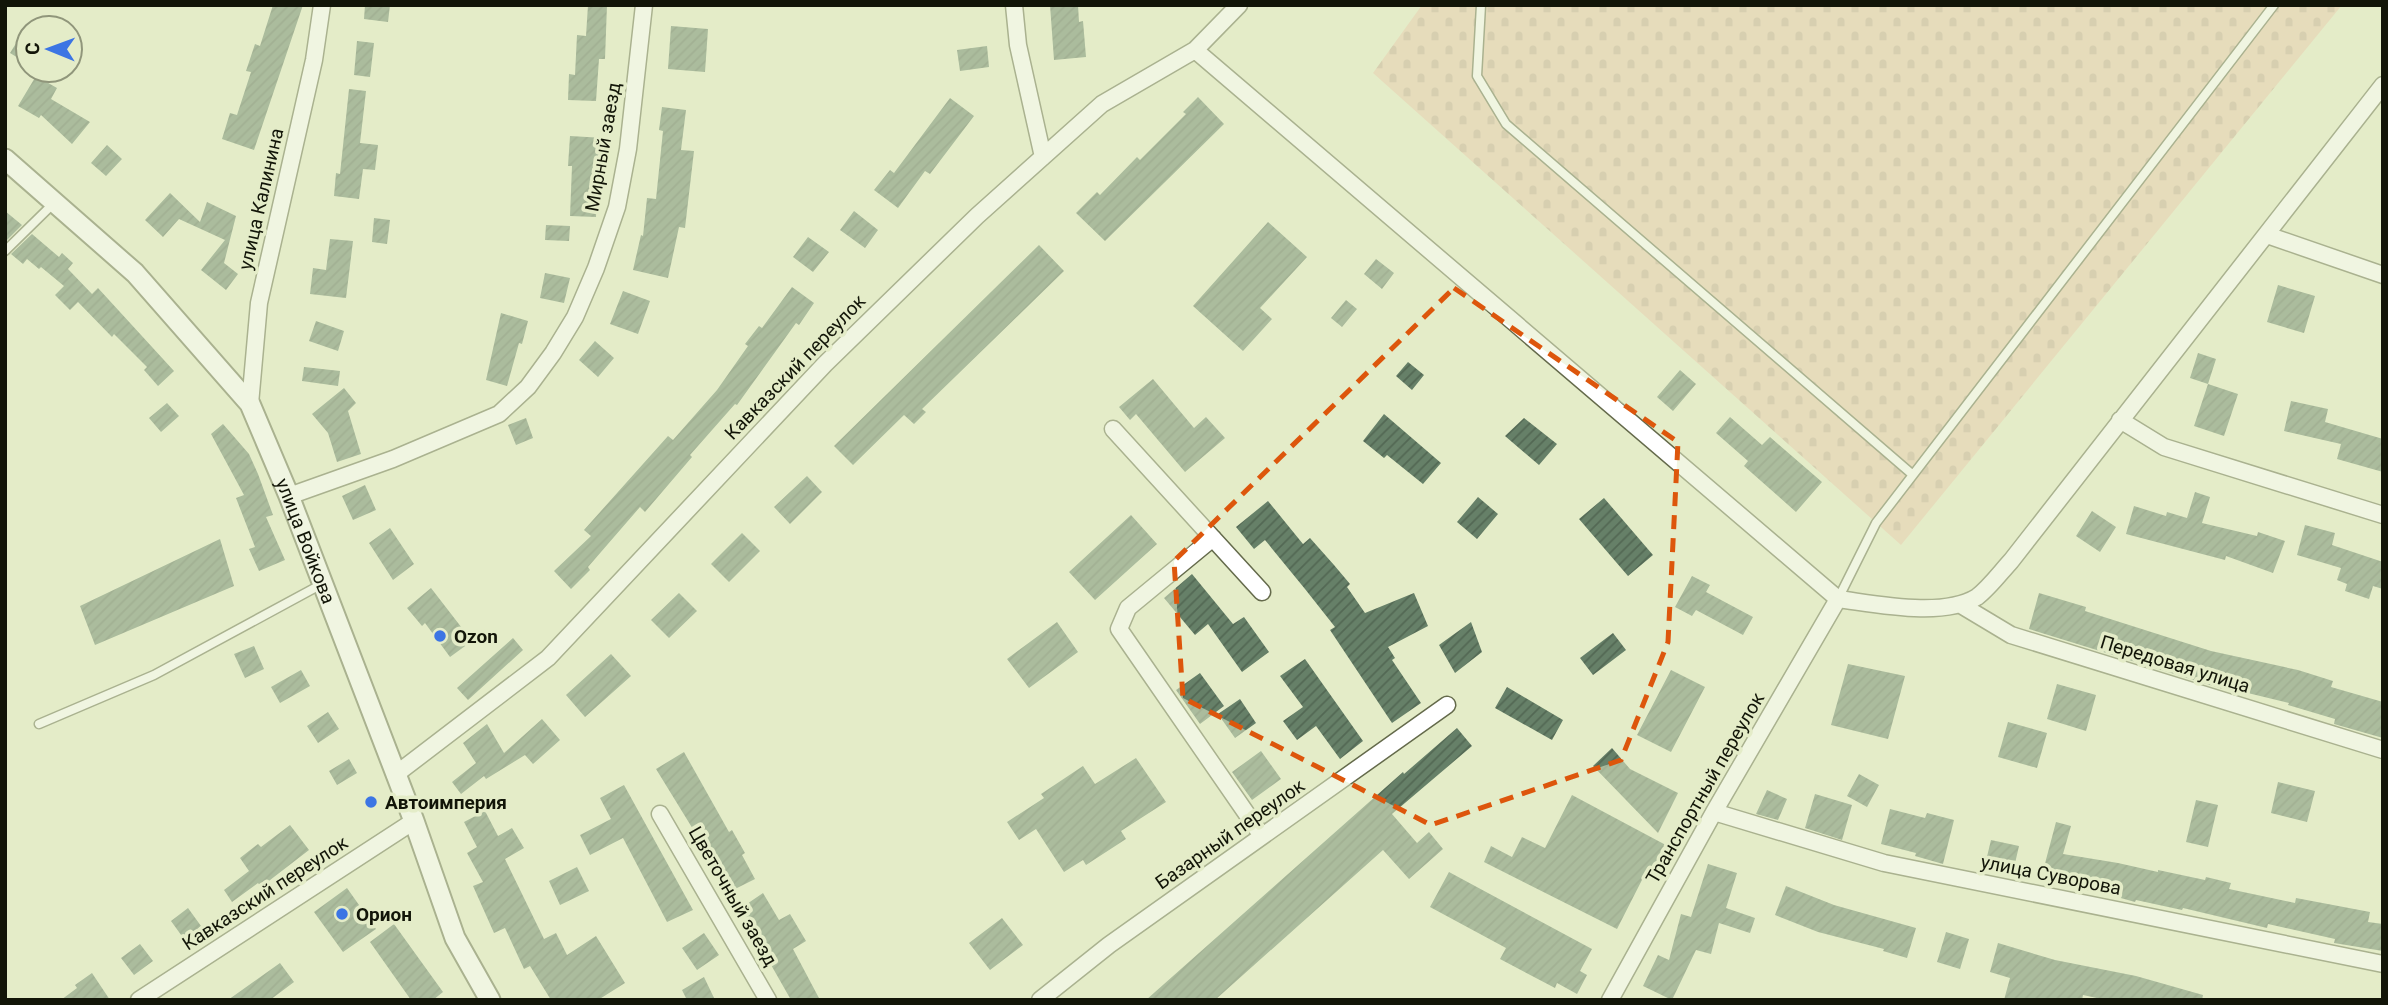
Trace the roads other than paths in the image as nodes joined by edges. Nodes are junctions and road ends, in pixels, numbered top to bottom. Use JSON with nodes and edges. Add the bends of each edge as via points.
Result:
{"nodes":[{"id":1,"x":322,"y":5,"type":"edge"},
{"id":2,"x":644,"y":5,"type":"edge"},
{"id":3,"x":1014,"y":5,"type":"edge"},
{"id":4,"x":1239,"y":5,"type":"edge"},
{"id":5,"x":1481,"y":5,"type":"edge"},
{"id":6,"x":2274,"y":5,"type":"edge"},
{"id":7,"x":1195,"y":50,"type":"junction"},
{"id":8,"x":2383,"y":85,"type":"edge"},
{"id":9,"x":1043,"y":157,"type":"junction"},
{"id":10,"x":5,"y":159,"type":"edge"},
{"id":11,"x":55,"y":202,"type":"junction"},
{"id":12,"x":2267,"y":235,"type":"junction"},
{"id":13,"x":5,"y":251,"type":"edge"},
{"id":14,"x":2383,"y":275,"type":"edge"},
{"id":15,"x":250,"y":404,"type":"junction"},
{"id":16,"x":2120,"y":420,"type":"junction"},
{"id":17,"x":1113,"y":429,"type":"dead end"},
{"id":18,"x":1913,"y":475,"type":"junction"},
{"id":19,"x":289,"y":496,"type":"junction"},
{"id":20,"x":2383,"y":514,"type":"edge"},
{"id":21,"x":1213,"y":538,"type":"junction"},
{"id":22,"x":322,"y":584,"type":"junction"},
{"id":23,"x":1262,"y":592,"type":"dead end"},
{"id":24,"x":1838,"y":598,"type":"junction"},
{"id":25,"x":1961,"y":605,"type":"junction"},
{"id":26,"x":1447,"y":705,"type":"dead end"},
{"id":27,"x":39,"y":724,"type":"dead end"},
{"id":28,"x":2383,"y":750,"type":"edge"},
{"id":29,"x":395,"y":775,"type":"junction"},
{"id":30,"x":1714,"y":812,"type":"junction"},
{"id":31,"x":660,"y":814,"type":"dead end"},
{"id":32,"x":414,"y":821,"type":"junction"},
{"id":33,"x":1262,"y":836,"type":"junction"},
{"id":34,"x":2383,"y":964,"type":"edge"},
{"id":35,"x":139,"y":1000,"type":"edge"},
{"id":36,"x":490,"y":1000,"type":"edge"},
{"id":37,"x":768,"y":1000,"type":"edge"},
{"id":38,"x":1040,"y":1000,"type":"edge"},
{"id":39,"x":1610,"y":1000,"type":"edge"}],
"edges":[{"from":1,"to":15,"type":"street","name":"улица Калинина","via":[[314,60],[259,303]]},
{"from":2,"to":19,"type":"street","name":"Мирный заезд","via":[[617,207],[575,317],[553,353],[528,387],[499,414]]},
{"from":3,"to":9,"type":"street","via":[[1018,45]]},
{"from":4,"to":7,"type":"street","name":"Кавказский переулок"},
{"from":5,"to":18,"type":"lane","via":[[1477,76],[1506,124]]},
{"from":6,"to":18,"type":"lane"},
{"from":7,"to":9,"type":"street","name":"Кавказский переулок","via":[[1102,104]]},
{"from":7,"to":24,"type":"street"},
{"from":8,"to":12,"type":"street"},
{"from":9,"to":29,"type":"street","name":"Кавказский переулок","via":[[825,363],[548,658]]},
{"from":10,"to":11,"type":"street","name":"улица Войкова"},
{"from":11,"to":13,"type":"lane"},
{"from":11,"to":15,"type":"street","name":"улица Войкова","via":[[135,273]]},
{"from":12,"to":14,"type":"street"},
{"from":12,"to":16,"type":"street"},
{"from":15,"to":19,"type":"street","name":"улица Войкова"},
{"from":16,"to":20,"type":"street","via":[[2164,447]]},
{"from":16,"to":25,"type":"street","via":[[2011,561],[1979,595]]},
{"from":17,"to":21,"type":"street"},
{"from":18,"to":24,"type":"lane","via":[[1875,523]]},
{"from":19,"to":22,"type":"street","name":"улица Войкова"},
{"from":21,"to":23,"type":"street"},
{"from":21,"to":33,"type":"street","via":[[1128,608],[1119,629]]},
{"from":22,"to":27,"type":"lane","via":[[154,675]]},
{"from":22,"to":29,"type":"street","name":"улица Войкова"},
{"from":24,"to":25,"type":"street","via":[[1935,609]]},
{"from":24,"to":30,"type":"street","name":"Транспортный переулок"},
{"from":25,"to":28,"type":"street","name":"Передовая улица","via":[[2011,635]]},
{"from":26,"to":33,"type":"street","name":"Базарный переулок"},
{"from":29,"to":32,"type":"street","name":"улица Войкова"},
{"from":30,"to":34,"type":"street","name":"улица Суворова","via":[[1884,863]]},
{"from":30,"to":39,"type":"street","name":"Транспортный переулок"},
{"from":31,"to":37,"type":"street","name":"Цветочный заезд"},
{"from":32,"to":35,"type":"street","name":"Кавказский переулок"},
{"from":32,"to":36,"type":"street","name":"улица Войкова","via":[[455,938]]},
{"from":33,"to":38,"type":"street","name":"Базарный переулок"}]}
